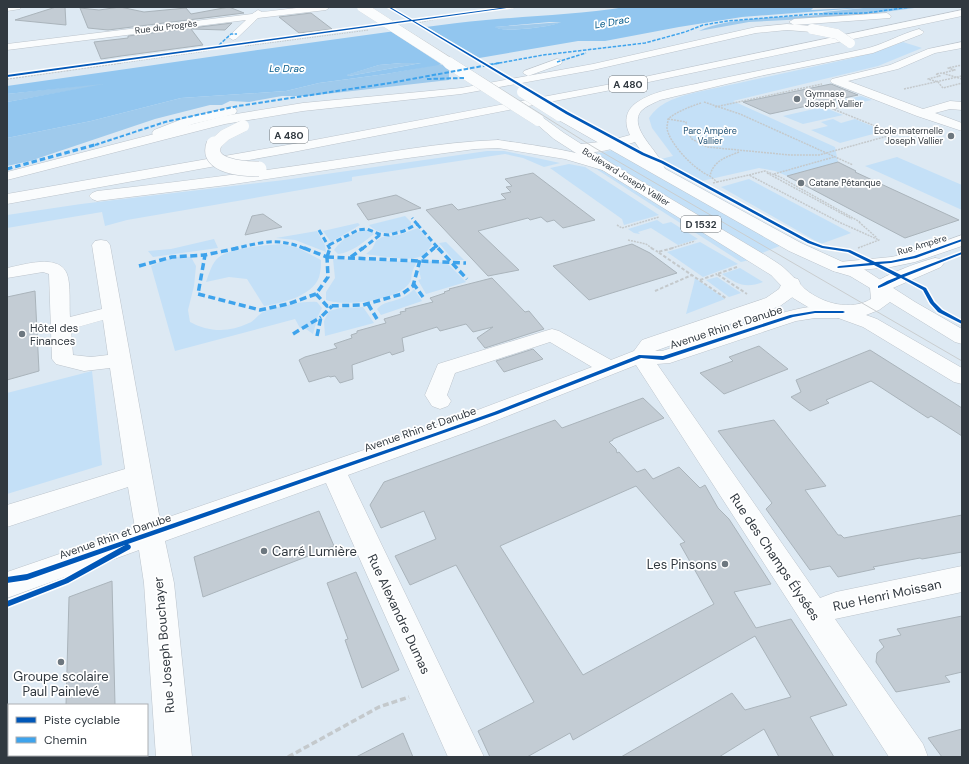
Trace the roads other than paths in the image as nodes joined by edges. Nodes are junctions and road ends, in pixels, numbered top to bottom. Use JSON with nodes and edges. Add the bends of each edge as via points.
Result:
{"nodes":[{"id":1,"x":17,"y":7,"type":"edge"},
{"id":2,"x":265,"y":7,"type":"edge"},
{"id":3,"x":326,"y":7,"type":"edge"},
{"id":4,"x":362,"y":7,"type":"edge"},
{"id":5,"x":382,"y":7,"type":"edge"},
{"id":6,"x":962,"y":7,"type":"edge"},
{"id":7,"x":7,"y":8,"type":"edge"},
{"id":8,"x":918,"y":11,"type":"dead end"},
{"id":9,"x":962,"y":13,"type":"edge"},
{"id":10,"x":255,"y":16,"type":"junction"},
{"id":11,"x":962,"y":19,"type":"edge"},
{"id":12,"x":196,"y":28,"type":"dead end"},
{"id":13,"x":743,"y":33,"type":"junction"},
{"id":14,"x":789,"y":40,"type":"dead end"},
{"id":15,"x":962,"y":45,"type":"edge"},
{"id":16,"x":7,"y":47,"type":"edge"},
{"id":17,"x":638,"y":51,"type":"junction"},
{"id":18,"x":723,"y":53,"type":"dead end"},
{"id":19,"x":824,"y":56,"type":"junction"},
{"id":20,"x":700,"y":57,"type":"dead end"},
{"id":21,"x":557,"y":62,"type":"dead end"},
{"id":22,"x":794,"y":66,"type":"junction"},
{"id":23,"x":488,"y":72,"type":"junction"},
{"id":24,"x":528,"y":73,"type":"junction"},
{"id":25,"x":598,"y":77,"type":"dead end"},
{"id":26,"x":470,"y":79,"type":"junction"},
{"id":27,"x":570,"y":81,"type":"junction"},
{"id":28,"x":447,"y":105,"type":"dead end"},
{"id":29,"x":962,"y":106,"type":"edge"},
{"id":30,"x":230,"y":111,"type":"dead end"},
{"id":31,"x":921,"y":113,"type":"junction"},
{"id":32,"x":962,"y":127,"type":"edge"},
{"id":33,"x":159,"y":133,"type":"junction"},
{"id":34,"x":638,"y":137,"type":"junction"},
{"id":35,"x":238,"y":144,"type":"dead end"},
{"id":36,"x":612,"y":145,"type":"junction"},
{"id":37,"x":116,"y":147,"type":"junction"},
{"id":38,"x":293,"y":148,"type":"junction"},
{"id":39,"x":578,"y":148,"type":"junction"},
{"id":40,"x":198,"y":151,"type":"dead end"},
{"id":41,"x":388,"y":157,"type":"junction"},
{"id":42,"x":609,"y":168,"type":"junction"},
{"id":43,"x":659,"y":171,"type":"junction"},
{"id":44,"x":7,"y":176,"type":"edge"},
{"id":45,"x":52,"y":178,"type":"dead end"},
{"id":46,"x":7,"y":186,"type":"edge"},
{"id":47,"x":7,"y":199,"type":"edge"},
{"id":48,"x":7,"y":208,"type":"edge"},
{"id":49,"x":962,"y":240,"type":"edge"},
{"id":50,"x":101,"y":245,"type":"dead end"},
{"id":51,"x":962,"y":253,"type":"edge"},
{"id":52,"x":838,"y":266,"type":"junction"},
{"id":53,"x":7,"y":273,"type":"edge"},
{"id":54,"x":791,"y":284,"type":"junction"},
{"id":55,"x":879,"y":287,"type":"junction"},
{"id":56,"x":112,"y":312,"type":"junction"},
{"id":57,"x":843,"y":312,"type":"junction"},
{"id":58,"x":61,"y":326,"type":"junction"},
{"id":59,"x":962,"y":338,"type":"edge"},
{"id":60,"x":641,"y":356,"type":"junction"},
{"id":61,"x":119,"y":359,"type":"junction"},
{"id":62,"x":610,"y":368,"type":"junction"},
{"id":63,"x":962,"y":377,"type":"edge"},
{"id":64,"x":440,"y":401,"type":"dead end"},
{"id":65,"x":333,"y":470,"type":"junction"},
{"id":66,"x":138,"y":474,"type":"junction"},
{"id":67,"x":7,"y":516,"type":"edge"},
{"id":68,"x":150,"y":534,"type":"junction"},
{"id":69,"x":962,"y":579,"type":"edge"},
{"id":70,"x":7,"y":584,"type":"edge"},
{"id":71,"x":814,"y":614,"type":"junction"},
{"id":72,"x":174,"y":757,"type":"edge"},
{"id":73,"x":466,"y":757,"type":"edge"},
{"id":74,"x":910,"y":757,"type":"edge"}],
"edges":[{"from":1,"to":7,"type":"main road"},
{"from":2,"to":10,"type":"main road"},
{"from":3,"to":10,"type":"main road","name":"Rue du Progrès"},
{"from":4,"to":26,"type":"main road","number":"D 1532","bridge":true},
{"from":5,"to":23,"type":"main road","number":"D 1532"},
{"from":6,"to":14,"type":"main road"},
{"from":8,"to":17,"type":"main road","via":[[882,17],[756,25]]},
{"from":9,"to":38,"type":"main road","number":"A 480","via":[[606,88]]},
{"from":10,"to":12,"type":"main road","via":[[236,34],[200,32]]},
{"from":10,"to":16,"type":"main road","name":"Rue du Progrès"},
{"from":11,"to":22,"type":"main road","via":[[923,30],[869,51]]},
{"from":13,"to":17,"type":"main road"},
{"from":13,"to":19,"type":"main road","bridge":true,"via":[[775,27],[812,29],[837,34],[850,42],[851,46],[848,48]]},
{"from":13,"to":37,"type":"main road","via":[[593,67],[461,91],[303,107],[251,115],[191,127]]},
{"from":15,"to":31,"type":"main road","via":[[932,51],[894,67],[836,81]]},
{"from":17,"to":24,"type":"main road"},
{"from":18,"to":20,"type":"main road"},
{"from":19,"to":22,"type":"main road"},
{"from":19,"to":38,"type":"main road","via":[[354,142]]},
{"from":21,"to":24,"type":"main road"},
{"from":22,"to":34,"type":"main road","via":[[656,97],[634,112],[632,122]]},
{"from":23,"to":24,"type":"main road"},
{"from":23,"to":36,"type":"main road","name":"Boulevard Joseph Vallier","number":"D 1532","bridge":true},
{"from":25,"to":27,"type":"main road","number":"A 480"},
{"from":26,"to":33,"type":"main road","via":[[271,106]]},
{"from":26,"to":39,"type":"main road","name":"Boulevard Joseph Vallier","number":"D 1532","bridge":true,"via":[[538,120]]},
{"from":27,"to":28,"type":"main road","number":"A 480"},
{"from":27,"to":41,"type":"main road","bridge":true,"via":[[291,117],[243,126],[219,138],[213,148],[214,155],[219,161],[241,169]]},
{"from":29,"to":31,"type":"main road","via":[[950,105]]},
{"from":30,"to":33,"type":"main road"},
{"from":31,"to":32,"type":"main road"},
{"from":33,"to":37,"type":"main road"},
{"from":34,"to":36,"type":"main road"},
{"from":34,"to":43,"type":"main road"},
{"from":35,"to":40,"type":"main road"},
{"from":36,"to":39,"type":"main road"},
{"from":36,"to":43,"type":"main road","name":"Boulevard Joseph Vallier","number":"D 1532"},
{"from":37,"to":44,"type":"main road"},
{"from":38,"to":47,"type":"main road","number":"A 480"},
{"from":39,"to":42,"type":"main road","name":"Boulevard Joseph Vallier","number":"D 1532"},
{"from":41,"to":42,"type":"main road","via":[[498,144],[540,150]]},
{"from":41,"to":48,"type":"main road","via":[[227,181]]},
{"from":42,"to":54,"type":"main road","name":"Boulevard Joseph Vallier","number":"D 1532","via":[[760,259],[777,270]]},
{"from":43,"to":52,"type":"main road","name":"Boulevard Joseph Vallier","number":"D 1532","via":[[794,247]]},
{"from":45,"to":46,"type":"main road"},
{"from":49,"to":52,"type":"main road","name":"Rue Ampère","via":[[915,257],[891,262]]},
{"from":50,"to":56,"type":"main road","name":"Rue Joseph Bouchayer"},
{"from":51,"to":55,"type":"main road","name":"Rue Ampère"},
{"from":52,"to":54,"type":"main road","name":"Avenue Rhin et Danube","via":[[807,266],[794,273]]},
{"from":52,"to":55,"type":"main road","name":"Boulevard Joseph Vallier","number":"D 1532","via":[[856,272]]},
{"from":53,"to":58,"type":"main road","via":[[45,266],[56,271]]},
{"from":54,"to":57,"type":"main road","name":"Boulevard Joseph Vallier","number":"D 1532","via":[[814,303]]},
{"from":54,"to":60,"type":"main road","name":"Avenue Rhin et Danube","via":[[787,292],[772,302],[649,345]]},
{"from":55,"to":57,"type":"main road","name":"Avenue Rhin et Danube","via":[[881,301],[859,311]]},
{"from":55,"to":59,"type":"main road","name":"Boulevard Joseph Vallier","number":"D 1532"},
{"from":56,"to":58,"type":"main road"},
{"from":56,"to":61,"type":"main road","name":"Rue Joseph Bouchayer"},
{"from":57,"to":60,"type":"main road","name":"Avenue Rhin et Danube","via":[[815,312],[792,316],[663,358]]},
{"from":57,"to":63,"type":"main road","name":"Boulevard Joseph Vallier","number":"D 1532","via":[[891,334]]},
{"from":58,"to":61,"type":"main road","via":[[63,359],[76,364],[98,364]]},
{"from":60,"to":62,"type":"main road","name":"Avenue Rhin et Danube"},
{"from":60,"to":71,"type":"main road","name":"Rue des Champs Élysées"},
{"from":61,"to":66,"type":"main road","name":"Rue Joseph Bouchayer"},
{"from":62,"to":64,"type":"main road","via":[[552,335],[446,369],[436,395]]},
{"from":62,"to":65,"type":"main road","name":"Avenue Rhin et Danube","via":[[496,413]]},
{"from":65,"to":68,"type":"main road","name":"Avenue Rhin et Danube"},
{"from":65,"to":73,"type":"main road","name":"Rue Alexandre Dumas"},
{"from":66,"to":67,"type":"main road"},
{"from":66,"to":68,"type":"main road","name":"Rue Joseph Bouchayer"},
{"from":68,"to":70,"type":"main road","name":"Avenue Rhin et Danube"},
{"from":68,"to":72,"type":"main road","name":"Rue Joseph Bouchayer","via":[[159,584]]},
{"from":69,"to":71,"type":"main road","name":"Rue Henri Moissan","via":[[836,605]]},
{"from":71,"to":74,"type":"main road","name":"Rue des Champs Élysées"}]}
